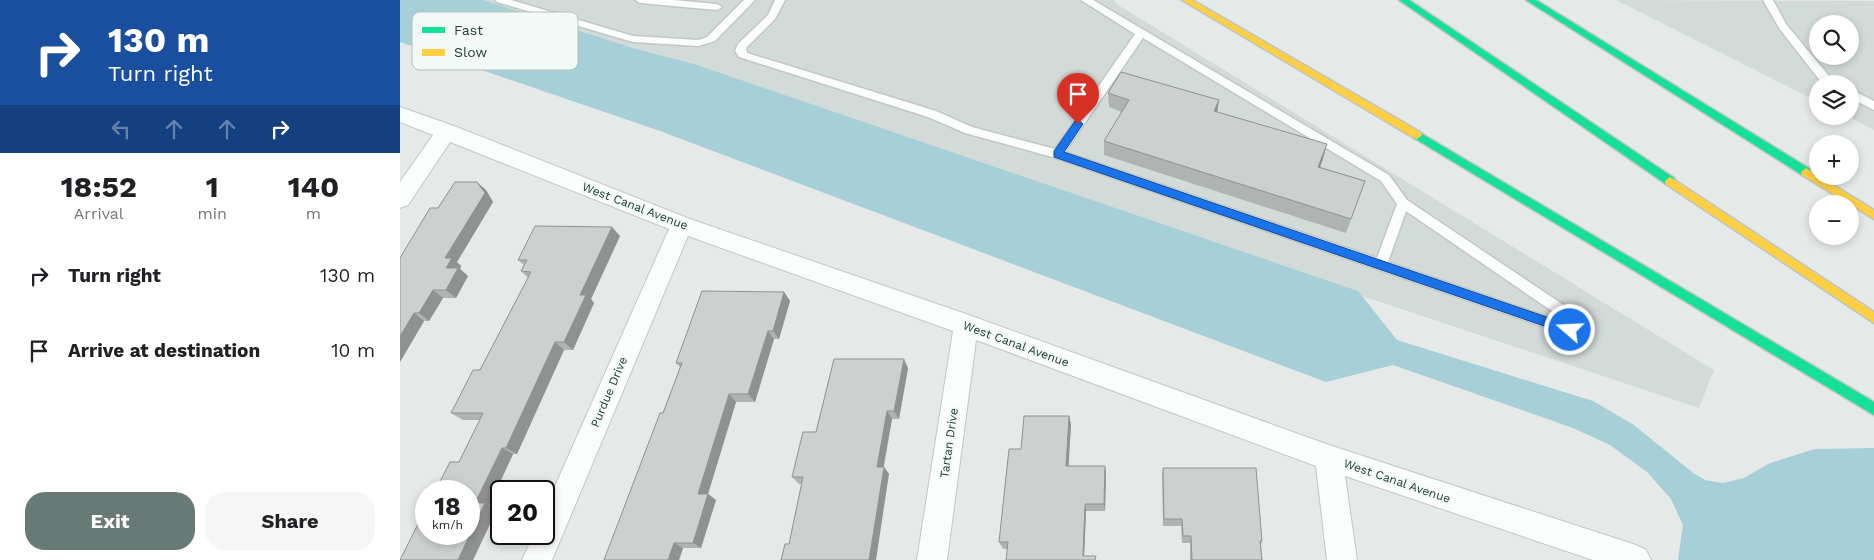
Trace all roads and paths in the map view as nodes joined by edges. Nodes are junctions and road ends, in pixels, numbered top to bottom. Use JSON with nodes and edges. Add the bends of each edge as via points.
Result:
{"nodes":[{"id":1,"x":500,"y":0,"type":"edge"},
{"id":2,"x":640,"y":0,"type":"edge"},
{"id":3,"x":750,"y":0,"type":"edge"},
{"id":4,"x":780,"y":0,"type":"edge"},
{"id":5,"x":1086,"y":0,"type":"edge"},
{"id":6,"x":1186,"y":0,"type":"edge"},
{"id":7,"x":1403,"y":0,"type":"edge"},
{"id":8,"x":1530,"y":0,"type":"edge"},
{"id":9,"x":1552,"y":0,"type":"edge"},
{"id":10,"x":1768,"y":0,"type":"edge"},
{"id":11,"x":717,"y":7,"type":"dead end"},
{"id":12,"x":541,"y":12,"type":"edge"},
{"id":13,"x":578,"y":23,"type":"edge"},
{"id":14,"x":1141,"y":33,"type":"junction"},
{"id":15,"x":1822,"y":75,"type":"edge"},
{"id":16,"x":1668,"y":86,"type":"junction"},
{"id":17,"x":1859,"y":98,"type":"edge"},
{"id":18,"x":1874,"y":106,"type":"edge"},
{"id":19,"x":400,"y":114,"type":"edge"},
{"id":20,"x":447,"y":132,"type":"junction"},
{"id":21,"x":1058,"y":154,"type":"junction"},
{"id":22,"x":400,"y":199,"type":"edge"},
{"id":23,"x":1403,"y":203,"type":"junction"},
{"id":24,"x":1874,"y":215,"type":"edge"},
{"id":25,"x":682,"y":225,"type":"junction"},
{"id":26,"x":1381,"y":264,"type":"junction"},
{"id":27,"x":1874,"y":318,"type":"edge"},
{"id":28,"x":966,"y":325,"type":"junction"},
{"id":29,"x":1874,"y":409,"type":"edge"},
{"id":30,"x":1329,"y":458,"type":"junction"},
{"id":31,"x":537,"y":560,"type":"edge"},
{"id":32,"x":932,"y":560,"type":"edge"},
{"id":33,"x":1342,"y":560,"type":"edge"},
{"id":34,"x":1636,"y":560,"type":"edge"}],
"edges":[{"from":1,"to":12,"type":"lane"},
{"from":2,"to":11,"type":"lane"},
{"from":3,"to":13,"type":"lane","via":[[711,39],[698,43],[633,39]]},
{"from":4,"to":21,"type":"lane","via":[[772,18],[742,46],[742,55],[932,114],[969,130]]},
{"from":5,"to":14,"type":"lane"},
{"from":6,"to":29,"type":"highway","via":[[1328,81]]},
{"from":7,"to":27,"type":"highway"},
{"from":8,"to":16,"type":"highway"},
{"from":9,"to":16,"type":"highway"},
{"from":10,"to":15,"type":"lane","via":[[1782,26]]},
{"from":14,"to":21,"type":"lane"},
{"from":14,"to":23,"type":"lane","via":[[1385,178]]},
{"from":16,"to":24,"type":"highway"},
{"from":17,"to":18,"type":"lane"},
{"from":19,"to":20,"type":"street","name":"West Canal Avenue"},
{"from":20,"to":22,"type":"street"},
{"from":20,"to":25,"type":"street","name":"West Canal Avenue"},
{"from":21,"to":26,"type":"lane"},
{"from":23,"to":26,"type":"lane"},
{"from":23,"to":26,"type":"lane","via":[[1572,318],[1570,330]]},
{"from":25,"to":28,"type":"street","name":"West Canal Avenue"},
{"from":25,"to":31,"type":"street","name":"Purdue Drive"},
{"from":28,"to":30,"type":"street","name":"West Canal Avenue"},
{"from":28,"to":32,"type":"street","name":"Tartan Drive"},
{"from":30,"to":33,"type":"street"},
{"from":30,"to":34,"type":"street","name":"West Canal Avenue"}]}
